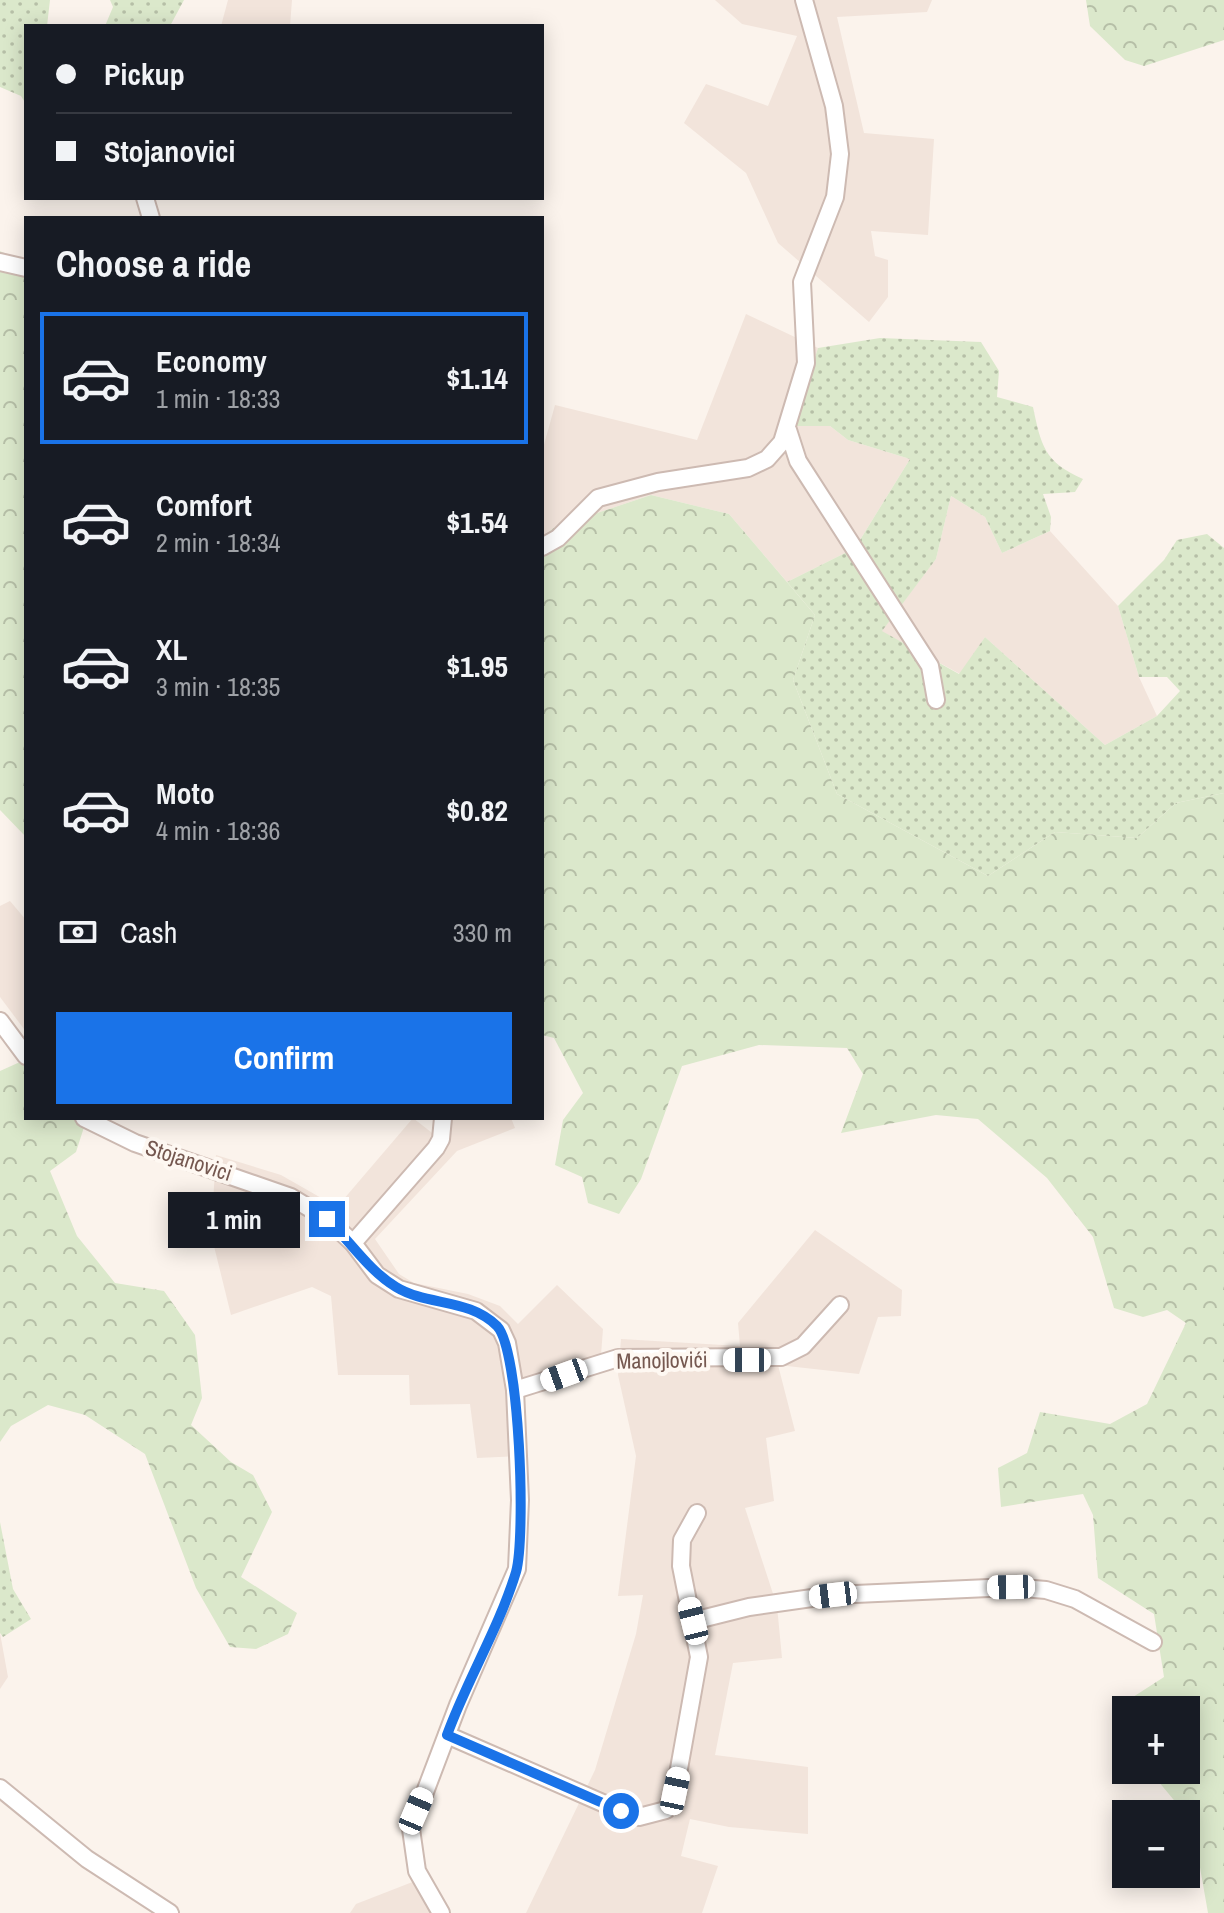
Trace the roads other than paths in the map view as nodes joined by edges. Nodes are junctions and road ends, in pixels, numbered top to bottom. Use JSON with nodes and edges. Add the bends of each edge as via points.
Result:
{"nodes":[{"id":1,"x":804,"y":0,"type":"edge"},
{"id":2,"x":0,"y":262,"type":"edge"},
{"id":3,"x":24,"y":268,"type":"edge"},
{"id":4,"x":788,"y":430,"type":"junction"},
{"id":5,"x":544,"y":546,"type":"edge"},
{"id":6,"x":936,"y":700,"type":"dead end"},
{"id":7,"x":0,"y":1021,"type":"edge"},
{"id":8,"x":24,"y":1053,"type":"edge"},
{"id":9,"x":88,"y":1120,"type":"edge"},
{"id":10,"x":443,"y":1120,"type":"edge"},
{"id":11,"x":353,"y":1243,"type":"junction"},
{"id":12,"x":840,"y":1305,"type":"dead end"},
{"id":13,"x":515,"y":1390,"type":"junction"},
{"id":14,"x":697,"y":1513,"type":"dead end"},
{"id":15,"x":693,"y":1621,"type":"junction"},
{"id":16,"x":1153,"y":1642,"type":"dead end"},
{"id":17,"x":447,"y":1735,"type":"junction"},
{"id":18,"x":0,"y":1788,"type":"edge"},
{"id":19,"x":170,"y":1913,"type":"edge"},
{"id":20,"x":441,"y":1913,"type":"edge"}],
"edges":[{"from":1,"to":4,"type":"street","via":[[834,106],[840,154],[835,197],[802,282],[806,363]]},
{"from":2,"to":3,"type":"street"},
{"from":4,"to":5,"type":"street","via":[[767,459],[748,468],[598,498]]},
{"from":4,"to":6,"type":"street","via":[[805,473],[930,666]]},
{"from":7,"to":8,"type":"street"},
{"from":9,"to":11,"type":"street","name":"Stojanovici","via":[[135,1143],[291,1197]]},
{"from":10,"to":11,"type":"street","via":[[436,1148]]},
{"from":11,"to":13,"type":"street","name":"Stojanovici","via":[[377,1275],[399,1289],[476,1311],[491,1321],[507,1343]]},
{"from":12,"to":13,"type":"street","name":"Manojlovići","via":[[812,1338],[781,1357],[618,1358]]},
{"from":13,"to":17,"type":"street","name":"Stojanovici","via":[[517,1569]]},
{"from":14,"to":15,"type":"street","via":[[682,1540],[681,1566]]},
{"from":15,"to":16,"type":"street","via":[[833,1595],[1011,1587],[1075,1599]]},
{"from":15,"to":17,"type":"street","via":[[699,1657],[688,1733],[675,1791],[666,1810],[654,1816],[621,1811]]},
{"from":17,"to":20,"type":"street","name":"Stojanovici","via":[[411,1829],[417,1871]]},
{"from":18,"to":19,"type":"street","via":[[87,1859]]}]}
